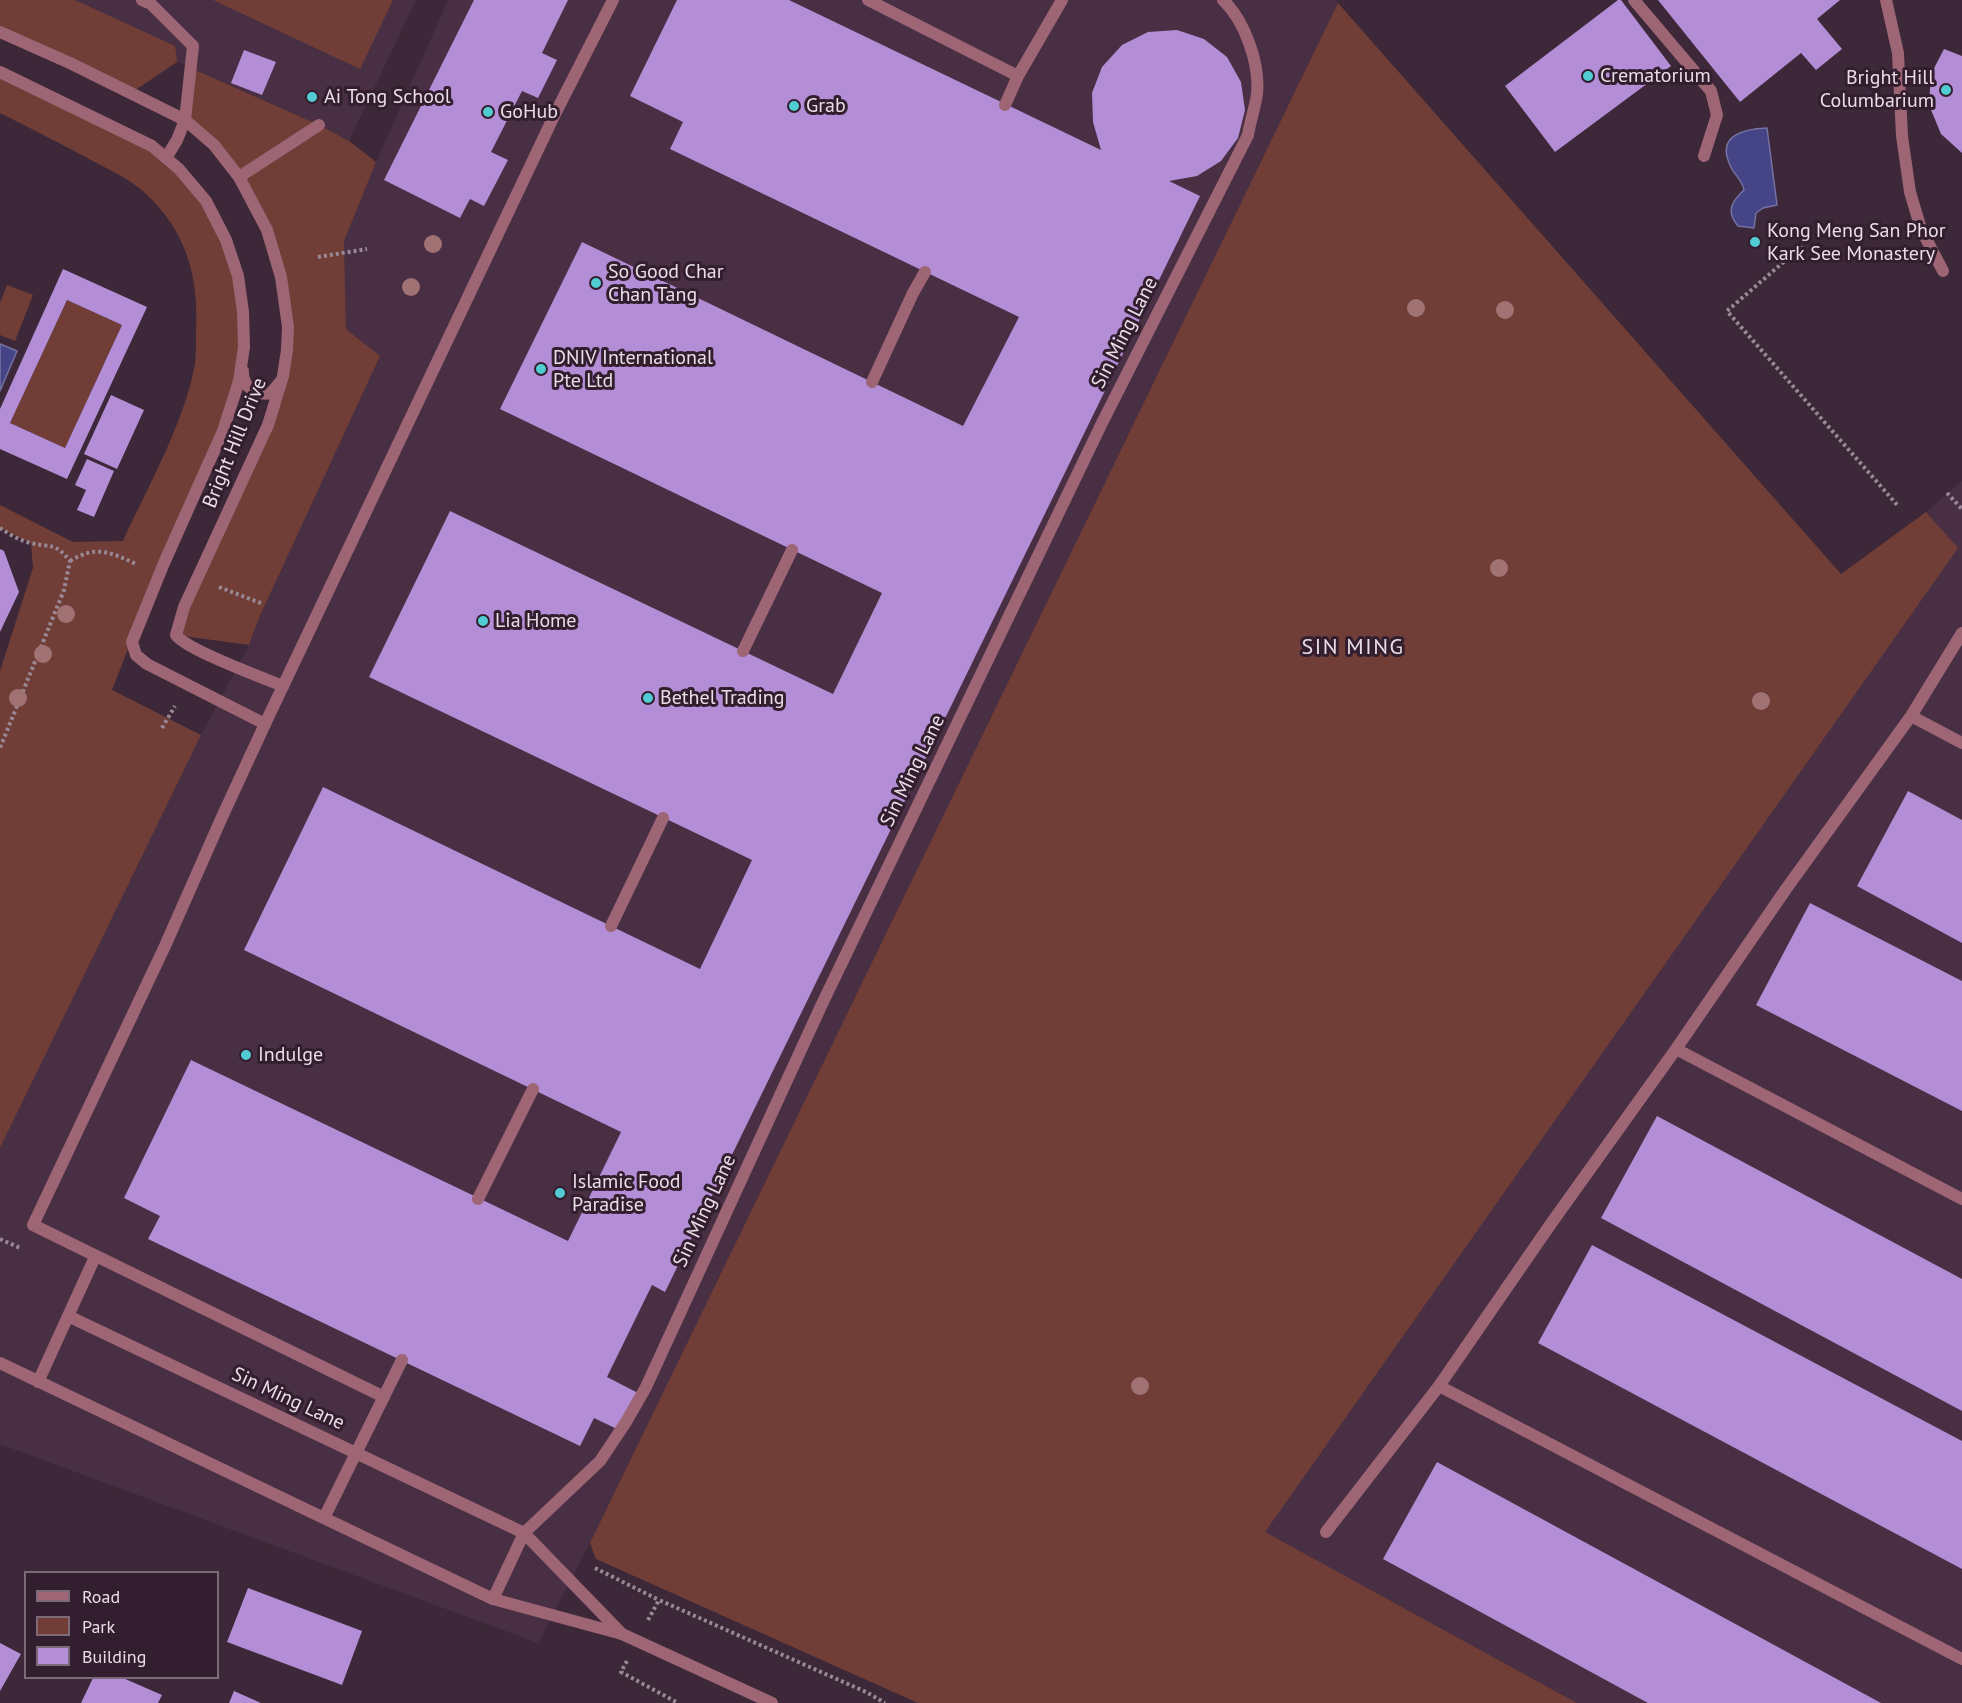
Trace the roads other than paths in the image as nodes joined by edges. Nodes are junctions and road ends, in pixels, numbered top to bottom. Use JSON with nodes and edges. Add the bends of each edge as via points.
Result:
{"nodes":[{"id":1,"x":142,"y":0,"type":"edge"},
{"id":2,"x":613,"y":0,"type":"edge"},
{"id":3,"x":868,"y":0,"type":"edge"},
{"id":4,"x":1223,"y":0,"type":"edge"},
{"id":5,"x":1634,"y":0,"type":"edge"},
{"id":6,"x":1886,"y":0,"type":"edge"},
{"id":7,"x":1060,"y":1,"type":"edge"},
{"id":8,"x":0,"y":32,"type":"edge"},
{"id":9,"x":0,"y":72,"type":"edge"},
{"id":10,"x":1018,"y":76,"type":"junction"},
{"id":11,"x":1005,"y":105,"type":"dead end"},
{"id":12,"x":184,"y":120,"type":"junction"},
{"id":13,"x":319,"y":125,"type":"dead end"},
{"id":14,"x":1704,"y":156,"type":"dead end"},
{"id":15,"x":166,"y":158,"type":"junction"},
{"id":16,"x":239,"y":177,"type":"junction"},
{"id":17,"x":1943,"y":271,"type":"dead end"},
{"id":18,"x":925,"y":272,"type":"dead end"},
{"id":19,"x":244,"y":347,"type":"junction"},
{"id":20,"x":283,"y":376,"type":"junction"},
{"id":21,"x":872,"y":382,"type":"dead end"},
{"id":22,"x":792,"y":550,"type":"dead end"},
{"id":23,"x":1962,"y":633,"type":"edge"},
{"id":24,"x":743,"y":651,"type":"dead end"},
{"id":25,"x":283,"y":686,"type":"junction"},
{"id":26,"x":1911,"y":716,"type":"junction"},
{"id":27,"x":265,"y":724,"type":"junction"},
{"id":28,"x":1962,"y":742,"type":"edge"},
{"id":29,"x":663,"y":818,"type":"dead end"},
{"id":30,"x":611,"y":926,"type":"dead end"},
{"id":31,"x":1676,"y":1049,"type":"junction"},
{"id":32,"x":532,"y":1089,"type":"dead end"},
{"id":33,"x":478,"y":1198,"type":"dead end"},
{"id":34,"x":1962,"y":1199,"type":"edge"},
{"id":35,"x":95,"y":1257,"type":"junction"},
{"id":36,"x":68,"y":1316,"type":"junction"},
{"id":37,"x":402,"y":1360,"type":"dead end"},
{"id":38,"x":0,"y":1363,"type":"edge"},
{"id":39,"x":38,"y":1382,"type":"junction"},
{"id":40,"x":1439,"y":1386,"type":"junction"},
{"id":41,"x":384,"y":1398,"type":"junction"},
{"id":42,"x":357,"y":1453,"type":"junction"},
{"id":43,"x":324,"y":1518,"type":"junction"},
{"id":44,"x":1326,"y":1532,"type":"dead end"},
{"id":45,"x":524,"y":1533,"type":"junction"},
{"id":46,"x":493,"y":1599,"type":"junction"},
{"id":47,"x":622,"y":1634,"type":"junction"},
{"id":48,"x":1962,"y":1659,"type":"edge"},
{"id":49,"x":772,"y":1703,"type":"edge"}],
"edges":[{"from":1,"to":12,"type":"street","via":[[151,4],[193,46]]},
{"from":2,"to":25,"type":"street"},
{"from":3,"to":10,"type":"street"},
{"from":4,"to":45,"type":"street","name":"Sin Ming Lane","via":[[1233,9],[1253,52],[1257,93],[1248,135],[1102,423],[832,982],[646,1387],[600,1461]]},
{"from":5,"to":14,"type":"street","via":[[1711,91],[1717,115]]},
{"from":6,"to":17,"type":"street","via":[[1898,53],[1902,136],[1910,192],[1921,229]]},
{"from":7,"to":10,"type":"street"},
{"from":8,"to":12,"type":"street","name":"Bright Hill Drive"},
{"from":9,"to":15,"type":"street","name":"Bright Hill Drive","via":[[152,146]]},
{"from":10,"to":11,"type":"street"},
{"from":12,"to":15,"type":"street"},
{"from":12,"to":16,"type":"street","name":"Bright Hill Drive","via":[[214,145]]},
{"from":13,"to":16,"type":"street"},
{"from":15,"to":19,"type":"street","name":"Bright Hill Drive","via":[[206,201],[226,240],[237,276]]},
{"from":16,"to":20,"type":"street","name":"Bright Hill Drive","via":[[267,230],[281,277],[288,327]]},
{"from":18,"to":21,"type":"street"},
{"from":19,"to":20,"type":"street","via":[[243,381],[251,389],[271,393]]},
{"from":19,"to":27,"type":"street","name":"Bright Hill Drive","via":[[239,381],[223,431],[132,642],[136,655],[147,664]]},
{"from":20,"to":25,"type":"street","name":"Bright Hill Drive","via":[[268,425],[184,607],[176,635],[203,652]]},
{"from":22,"to":24,"type":"street"},
{"from":23,"to":26,"type":"street"},
{"from":25,"to":27,"type":"street"},
{"from":26,"to":28,"type":"street"},
{"from":26,"to":31,"type":"street","via":[[1785,889]]},
{"from":27,"to":35,"type":"street","via":[[147,987],[33,1225]]},
{"from":29,"to":30,"type":"street"},
{"from":31,"to":34,"type":"street"},
{"from":31,"to":40,"type":"street"},
{"from":32,"to":33,"type":"street"},
{"from":35,"to":36,"type":"street"},
{"from":35,"to":41,"type":"street"},
{"from":36,"to":39,"type":"street"},
{"from":36,"to":42,"type":"street","name":"Sin Ming Lane"},
{"from":37,"to":41,"type":"street"},
{"from":38,"to":39,"type":"street","name":"Sin Ming Lane"},
{"from":39,"to":43,"type":"street","name":"Sin Ming Lane"},
{"from":40,"to":44,"type":"street"},
{"from":40,"to":48,"type":"street"},
{"from":41,"to":42,"type":"street"},
{"from":42,"to":43,"type":"street"},
{"from":42,"to":45,"type":"street","name":"Sin Ming Lane"},
{"from":43,"to":46,"type":"street","name":"Sin Ming Lane"},
{"from":45,"to":46,"type":"street","name":"Sin Ming Lane"},
{"from":45,"to":47,"type":"street","name":"Sin Ming Lane"},
{"from":46,"to":47,"type":"street","name":"Sin Ming Lane"},
{"from":47,"to":49,"type":"street","name":"Sin Ming Lane"}]}
